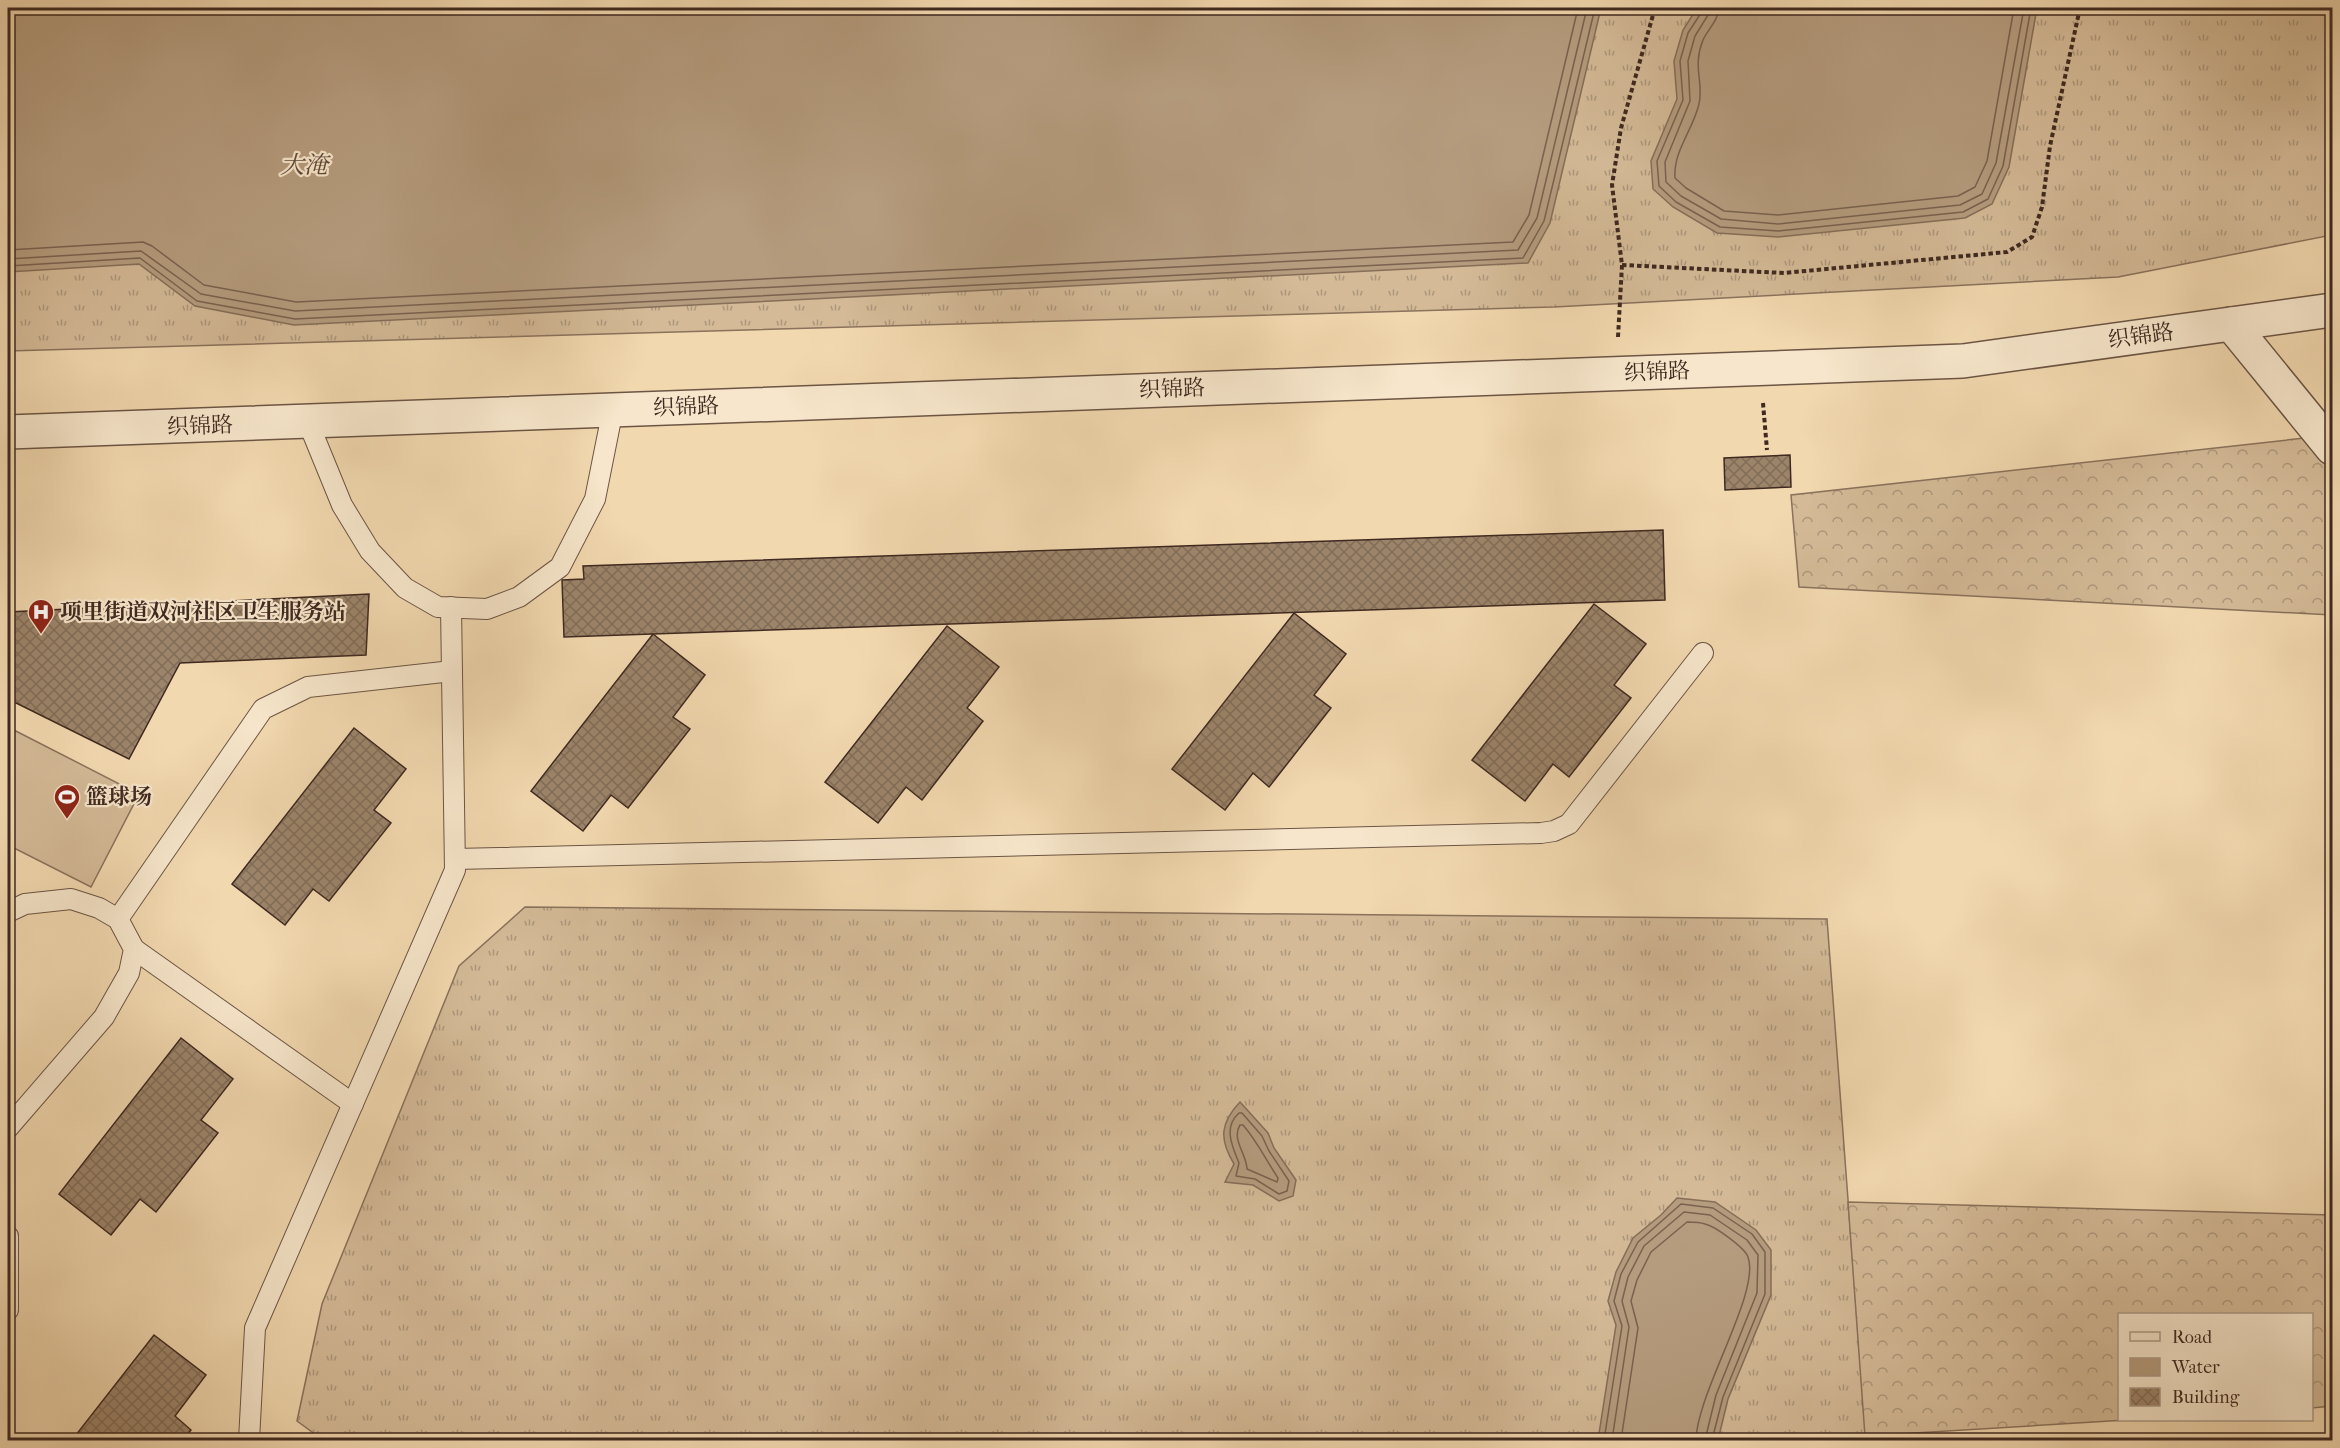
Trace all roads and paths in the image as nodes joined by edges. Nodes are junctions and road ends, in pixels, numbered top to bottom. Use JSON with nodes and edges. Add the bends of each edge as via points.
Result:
{"nodes":[{"id":1,"x":1655,"y":8,"type":"edge"},
{"id":2,"x":2080,"y":8,"type":"edge"},
{"id":3,"x":1622,"y":265,"type":"junction"},
{"id":4,"x":2332,"y":310,"type":"edge"},
{"id":5,"x":2231,"y":324,"type":"junction"},
{"id":6,"x":1760,"y":368,"type":"junction"},
{"id":7,"x":1616,"y":374,"type":"junction"},
{"id":8,"x":613,"y":410,"type":"junction"},
{"id":9,"x":308,"y":422,"type":"junction"},
{"id":10,"x":8,"y":432,"type":"edge"},
{"id":11,"x":2332,"y":448,"type":"edge"},
{"id":12,"x":1767,"y":450,"type":"dead end"},
{"id":13,"x":451,"y":607,"type":"junction"},
{"id":14,"x":1703,"y":653,"type":"dead end"},
{"id":15,"x":452,"y":671,"type":"junction"},
{"id":16,"x":455,"y":859,"type":"junction"},
{"id":17,"x":8,"y":912,"type":"edge"},
{"id":18,"x":118,"y":920,"type":"junction"},
{"id":19,"x":134,"y":949,"type":"junction"},
{"id":20,"x":353,"y":1104,"type":"junction"},
{"id":21,"x":8,"y":1128,"type":"edge"},
{"id":22,"x":8,"y":1236,"type":"edge"},
{"id":23,"x":8,"y":1310,"type":"edge"},
{"id":24,"x":251,"y":1439,"type":"edge"}],
"edges":[{"from":1,"to":3,"type":"path","via":[[1621,128],[1612,185]]},
{"from":2,"to":3,"type":"path","via":[[2050,146],[2042,207],[2032,237],[2007,252],[1784,273]]},
{"from":3,"to":7,"type":"path"},
{"from":4,"to":5,"type":"street","name":"织锦路"},
{"from":5,"to":6,"type":"street","name":"织锦路","via":[[1963,361]]},
{"from":5,"to":11,"type":"street"},
{"from":6,"to":7,"type":"street","name":"织锦路"},
{"from":6,"to":12,"type":"path"},
{"from":7,"to":8,"type":"street","name":"织锦路"},
{"from":8,"to":9,"type":"street","name":"织锦路"},
{"from":8,"to":13,"type":"lane","via":[[595,499],[560,567],[519,597],[487,609]]},
{"from":9,"to":10,"type":"street","name":"织锦路"},
{"from":9,"to":13,"type":"lane","via":[[342,505],[370,551],[405,588],[438,607]]},
{"from":13,"to":15,"type":"lane"},
{"from":14,"to":16,"type":"lane","via":[[1569,824],[1554,831]]},
{"from":15,"to":16,"type":"lane"},
{"from":15,"to":18,"type":"lane","via":[[308,687],[263,709]]},
{"from":16,"to":20,"type":"lane","via":[[455,870]]},
{"from":17,"to":18,"type":"lane","via":[[25,904],[71,899],[99,908]]},
{"from":18,"to":19,"type":"lane"},
{"from":19,"to":20,"type":"lane"},
{"from":19,"to":21,"type":"lane","via":[[129,973],[104,1017]]},
{"from":20,"to":24,"type":"lane","via":[[255,1328]]},
{"from":22,"to":23,"type":"lane"}]}
